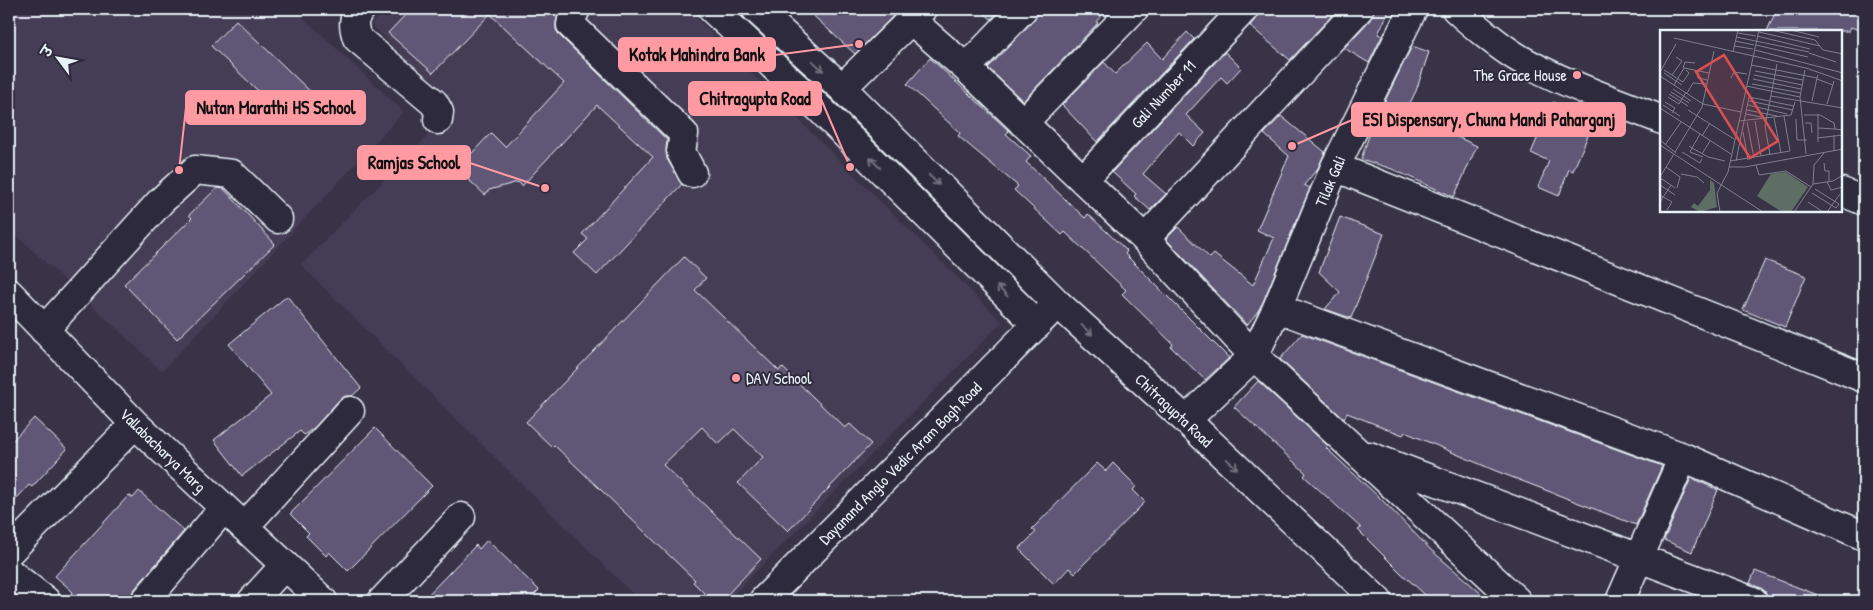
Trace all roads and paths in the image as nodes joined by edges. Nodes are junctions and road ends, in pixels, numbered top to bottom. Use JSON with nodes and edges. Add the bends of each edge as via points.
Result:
{"nodes":[{"id":1,"x":361,"y":9,"type":"edge"},
{"id":2,"x":576,"y":9,"type":"edge"},
{"id":3,"x":712,"y":9,"type":"edge"},
{"id":4,"x":756,"y":9,"type":"edge"},
{"id":5,"x":1023,"y":9,"type":"edge"},
{"id":6,"x":1134,"y":9,"type":"edge"},
{"id":7,"x":1244,"y":9,"type":"edge"},
{"id":8,"x":1358,"y":9,"type":"edge"},
{"id":9,"x":1413,"y":9,"type":"edge"},
{"id":10,"x":1456,"y":9,"type":"edge"},
{"id":11,"x":916,"y":14,"type":"edge"},
{"id":12,"x":966,"y":68,"type":"junction"},
{"id":13,"x":842,"y":88,"type":"junction"},
{"id":14,"x":1660,"y":119,"type":"edge"},
{"id":15,"x":438,"y":120,"type":"dead end"},
{"id":16,"x":1023,"y":123,"type":"junction"},
{"id":17,"x":1335,"y":167,"type":"junction"},
{"id":18,"x":692,"y":172,"type":"dead end"},
{"id":19,"x":1082,"y":180,"type":"junction"},
{"id":20,"x":1843,"y":192,"type":"edge"},
{"id":21,"x":1864,"y":200,"type":"edge"},
{"id":22,"x":278,"y":219,"type":"dead end"},
{"id":23,"x":1145,"y":239,"type":"junction"},
{"id":24,"x":9,"y":293,"type":"edge"},
{"id":25,"x":1057,"y":303,"type":"junction"},
{"id":26,"x":1277,"y":308,"type":"junction"},
{"id":27,"x":1037,"y":325,"type":"junction"},
{"id":28,"x":44,"y":330,"type":"junction"},
{"id":29,"x":1254,"y":356,"type":"junction"},
{"id":30,"x":1864,"y":378,"type":"edge"},
{"id":31,"x":350,"y":411,"type":"dead end"},
{"id":32,"x":1186,"y":420,"type":"junction"},
{"id":33,"x":135,"y":424,"type":"junction"},
{"id":34,"x":1356,"y":451,"type":"junction"},
{"id":35,"x":1683,"y":457,"type":"junction"},
{"id":36,"x":224,"y":508,"type":"junction"},
{"id":37,"x":461,"y":517,"type":"dead end"},
{"id":38,"x":244,"y":527,"type":"junction"},
{"id":39,"x":1864,"y":536,"type":"edge"},
{"id":40,"x":9,"y":552,"type":"edge"},
{"id":41,"x":1638,"y":558,"type":"junction"},
{"id":42,"x":285,"y":565,"type":"junction"},
{"id":43,"x":9,"y":572,"type":"edge"},
{"id":44,"x":46,"y":601,"type":"edge"},
{"id":45,"x":145,"y":601,"type":"edge"},
{"id":46,"x":252,"y":601,"type":"edge"},
{"id":47,"x":323,"y":601,"type":"edge"},
{"id":48,"x":382,"y":601,"type":"edge"},
{"id":49,"x":763,"y":601,"type":"edge"},
{"id":50,"x":1378,"y":601,"type":"edge"},
{"id":51,"x":1517,"y":601,"type":"edge"},
{"id":52,"x":1620,"y":601,"type":"edge"},
{"id":53,"x":1753,"y":601,"type":"edge"}],
"edges":[{"from":1,"to":15,"type":"street","via":[[353,26],[357,38],[434,103],[439,112]]},
{"from":2,"to":18,"type":"street","via":[[571,25],[684,134],[681,152]]},
{"from":27,"to":3,"type":"street","one_way":true,"via":[[821,110]]},
{"from":4,"to":13,"type":"street","name":"Chitragupta Road","one_way":true},
{"from":5,"to":12,"type":"street"},
{"from":6,"to":16,"type":"street"},
{"from":7,"to":19,"type":"street","name":"Gali Number 11"},
{"from":8,"to":23,"type":"street"},
{"from":9,"to":17,"type":"street","name":"Tilak Gali"},
{"from":10,"to":14,"type":"street","via":[[1519,58]]},
{"from":11,"to":12,"type":"street"},
{"from":11,"to":13,"type":"street"},
{"from":12,"to":16,"type":"street"},
{"from":13,"to":25,"type":"street","name":"Chitragupta Road","one_way":true},
{"from":16,"to":19,"type":"street"},
{"from":17,"to":26,"type":"street","name":"Tilak Gali"},
{"from":17,"to":30,"type":"street"},
{"from":19,"to":23,"type":"street"},
{"from":20,"to":21,"type":"street"},
{"from":22,"to":28,"type":"street","via":[[232,174],[196,170],[161,200]]},
{"from":23,"to":29,"type":"street"},
{"from":24,"to":28,"type":"street","name":"Vallabacharya Marg"},
{"from":25,"to":27,"type":"street","name":"Dayanand Anglo Vedic Aram Bagh Road"},
{"from":25,"to":32,"type":"street","name":"Chitragupta Road","one_way":true},
{"from":26,"to":29,"type":"street","name":"Tilak Gali"},
{"from":26,"to":35,"type":"street"},
{"from":27,"to":49,"type":"street","name":"Dayanand Anglo Vedic Aram Bagh Road"},
{"from":28,"to":33,"type":"street","name":"Vallabacharya Marg"},
{"from":29,"to":32,"type":"street"},
{"from":29,"to":34,"type":"street"},
{"from":31,"to":38,"type":"street"},
{"from":32,"to":50,"type":"street","name":"Chitragupta Road","one_way":true},
{"from":33,"to":36,"type":"street","name":"Vallabacharya Marg"},
{"from":33,"to":40,"type":"street"},
{"from":34,"to":41,"type":"street"},
{"from":34,"to":51,"type":"street"},
{"from":35,"to":39,"type":"street"},
{"from":35,"to":41,"type":"street"},
{"from":36,"to":38,"type":"street","name":"Vallabacharya Marg"},
{"from":36,"to":45,"type":"street"},
{"from":37,"to":48,"type":"street"},
{"from":38,"to":42,"type":"street","name":"Vallabacharya Marg"},
{"from":41,"to":52,"type":"street"},
{"from":41,"to":53,"type":"street"},
{"from":42,"to":46,"type":"street"},
{"from":42,"to":47,"type":"street","name":"Vallabacharya Marg"},
{"from":43,"to":44,"type":"street"}]}
